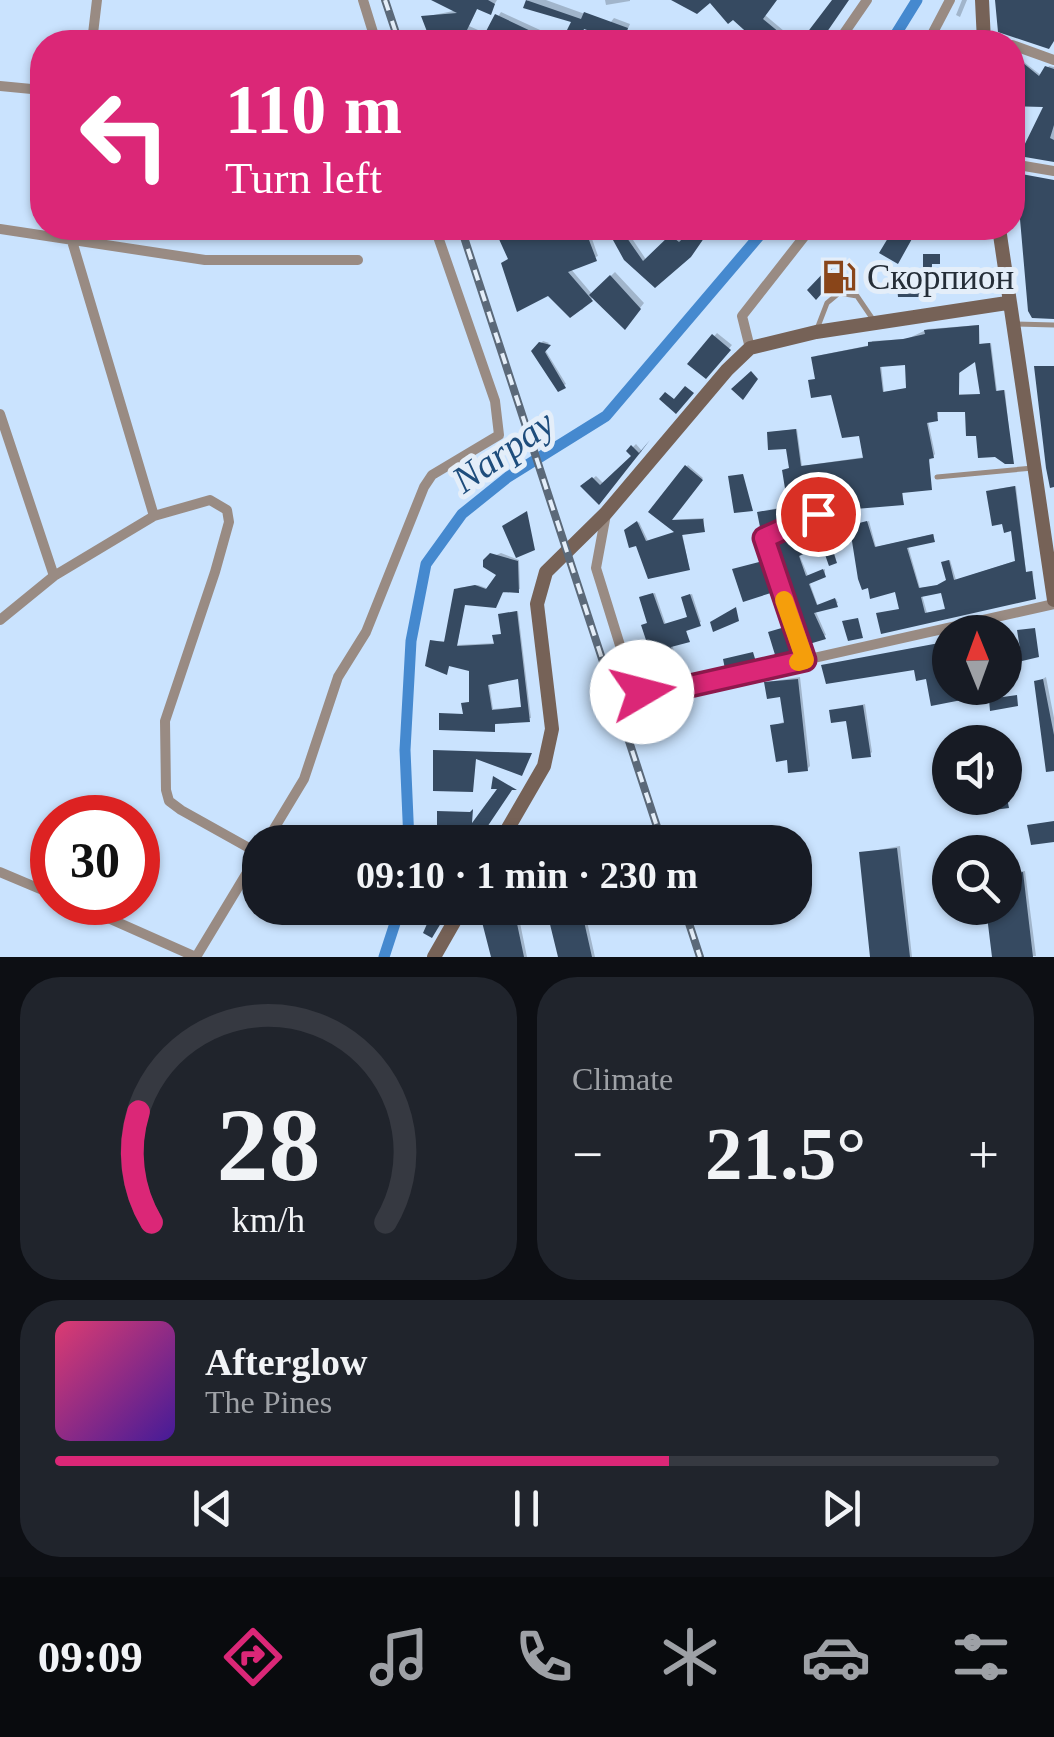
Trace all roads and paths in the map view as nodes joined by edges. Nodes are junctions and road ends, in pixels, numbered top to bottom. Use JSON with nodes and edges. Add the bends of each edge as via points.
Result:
{"nodes":[{"id":1,"x":97,"y":0,"type":"edge"},
{"id":2,"x":363,"y":0,"type":"edge"},
{"id":3,"x":867,"y":0,"type":"edge"},
{"id":4,"x":950,"y":0,"type":"edge"},
{"id":5,"x":982,"y":0,"type":"edge"},
{"id":6,"x":93,"y":30,"type":"edge"},
{"id":7,"x":372,"y":30,"type":"edge"},
{"id":8,"x":846,"y":30,"type":"edge"},
{"id":9,"x":934,"y":30,"type":"edge"},
{"id":10,"x":984,"y":30,"type":"edge"},
{"id":11,"x":1054,"y":45,"type":"edge"},
{"id":12,"x":1025,"y":50,"type":"edge"},
{"id":13,"x":1052,"y":59,"type":"edge"},
{"id":14,"x":0,"y":86,"type":"edge"},
{"id":15,"x":30,"y":89,"type":"edge"},
{"id":16,"x":1025,"y":166,"type":"edge"},
{"id":17,"x":1054,"y":171,"type":"edge"},
{"id":18,"x":0,"y":229,"type":"edge"},
{"id":19,"x":30,"y":234,"type":"edge"},
{"id":20,"x":61,"y":240,"type":"edge"},
{"id":21,"x":439,"y":240,"type":"edge"},
{"id":22,"x":802,"y":240,"type":"edge"},
{"id":23,"x":1000,"y":240,"type":"edge"},
{"id":24,"x":72,"y":242,"type":"junction"},
{"id":25,"x":358,"y":260,"type":"dead end"},
{"id":26,"x":1007,"y":303,"type":"junction"},
{"id":27,"x":875,"y":322,"type":"junction"},
{"id":28,"x":1010,"y":324,"type":"junction"},
{"id":29,"x":1054,"y":325,"type":"edge"},
{"id":30,"x":816,"y":332,"type":"junction"},
{"id":31,"x":750,"y":348,"type":"junction"},
{"id":32,"x":0,"y":414,"type":"edge"},
{"id":33,"x":1033,"y":468,"type":"junction"},
{"id":34,"x":937,"y":477,"type":"dead end"},
{"id":35,"x":606,"y":514,"type":"junction"},
{"id":36,"x":818,"y":514,"type":"dead end"},
{"id":37,"x":154,"y":516,"type":"junction"},
{"id":38,"x":54,"y":576,"type":"junction"},
{"id":39,"x":1053,"y":596,"type":"edge"},
{"id":40,"x":0,"y":620,"type":"edge"},
{"id":41,"x":805,"y":660,"type":"junction"},
{"id":42,"x":276,"y":825,"type":"edge"},
{"id":43,"x":510,"y":825,"type":"edge"},
{"id":44,"x":242,"y":843,"type":"edge"},
{"id":45,"x":0,"y":872,"type":"edge"},
{"id":46,"x":242,"y":880,"type":"edge"},
{"id":47,"x":30,"y":885,"type":"edge"},
{"id":48,"x":124,"y":925,"type":"edge"},
{"id":49,"x":452,"y":925,"type":"edge"},
{"id":50,"x":434,"y":957,"type":"edge"}],
"edges":[{"from":1,"to":6,"type":"street"},
{"from":2,"to":7,"type":"street"},
{"from":3,"to":8,"type":"street"},
{"from":4,"to":9,"type":"street"},
{"from":5,"to":10,"type":"street"},
{"from":11,"to":13,"type":"street"},
{"from":12,"to":13,"type":"street"},
{"from":14,"to":15,"type":"street"},
{"from":16,"to":17,"type":"street"},
{"from":18,"to":19,"type":"street"},
{"from":20,"to":24,"type":"street"},
{"from":21,"to":42,"type":"street","via":[[495,401],[500,435],[432,475],[424,487],[366,632],[338,677],[304,779]]},
{"from":22,"to":31,"type":"street","via":[[742,316]]},
{"from":23,"to":26,"type":"street"},
{"from":24,"to":25,"type":"street","via":[[205,260]]},
{"from":24,"to":37,"type":"street"},
{"from":26,"to":27,"type":"street"},
{"from":26,"to":28,"type":"street"},
{"from":27,"to":30,"type":"street"},
{"from":27,"to":30,"type":"lane","via":[[857,296],[839,293],[827,303]]},
{"from":28,"to":29,"type":"lane"},
{"from":28,"to":33,"type":"street"},
{"from":30,"to":31,"type":"street"},
{"from":31,"to":35,"type":"street"},
{"from":32,"to":38,"type":"street"},
{"from":33,"to":34,"type":"lane"},
{"from":33,"to":39,"type":"street"},
{"from":35,"to":41,"type":"street","via":[[596,568],[632,684],[642,692]]},
{"from":35,"to":43,"type":"street","via":[[546,572],[537,604],[552,729],[544,766]]},
{"from":36,"to":41,"type":"street","via":[[764,538]]},
{"from":37,"to":38,"type":"street"},
{"from":37,"to":44,"type":"street","via":[[210,500],[227,510],[215,572],[166,721],[166,790],[181,810]]},
{"from":38,"to":40,"type":"street"},
{"from":39,"to":41,"type":"street"},
{"from":45,"to":47,"type":"street"},
{"from":46,"to":48,"type":"street","via":[[196,957]]},
{"from":49,"to":50,"type":"street"}]}
